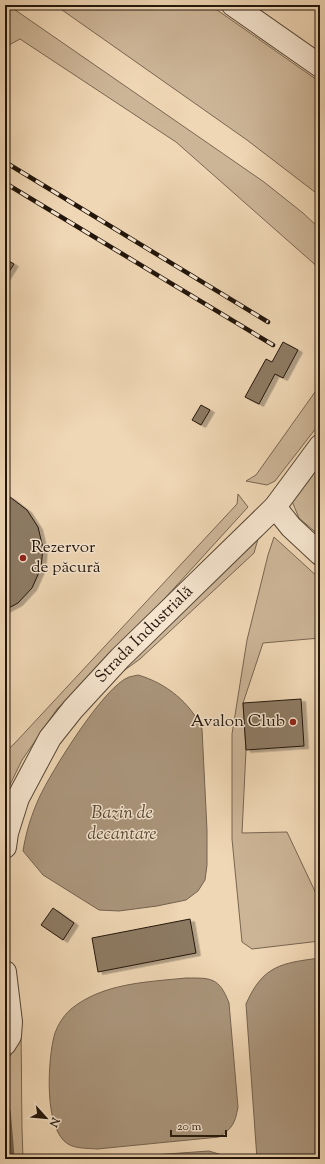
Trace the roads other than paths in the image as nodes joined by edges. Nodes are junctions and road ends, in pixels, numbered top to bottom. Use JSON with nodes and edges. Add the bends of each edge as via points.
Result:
{"nodes":[{"id":1,"x":233,"y":5,"type":"edge"},
{"id":2,"x":320,"y":66,"type":"edge"},
{"id":3,"x":320,"y":446,"type":"edge"},
{"id":4,"x":275,"y":507,"type":"junction"},
{"id":5,"x":320,"y":554,"type":"edge"},
{"id":6,"x":5,"y":847,"type":"edge"},
{"id":7,"x":5,"y":972,"type":"edge"},
{"id":8,"x":5,"y":1044,"type":"edge"}],
"edges":[{"from":1,"to":2,"type":"street"},
{"from":3,"to":4,"type":"street","name":"Strada Industrială"},
{"from":4,"to":5,"type":"street","via":[[291,527]]},
{"from":4,"to":6,"type":"street","name":"Strada Industrială","via":[[120,658],[73,709],[50,738],[18,798]]},
{"from":7,"to":8,"type":"street","via":[[11,1022],[10,1036]]}]}
